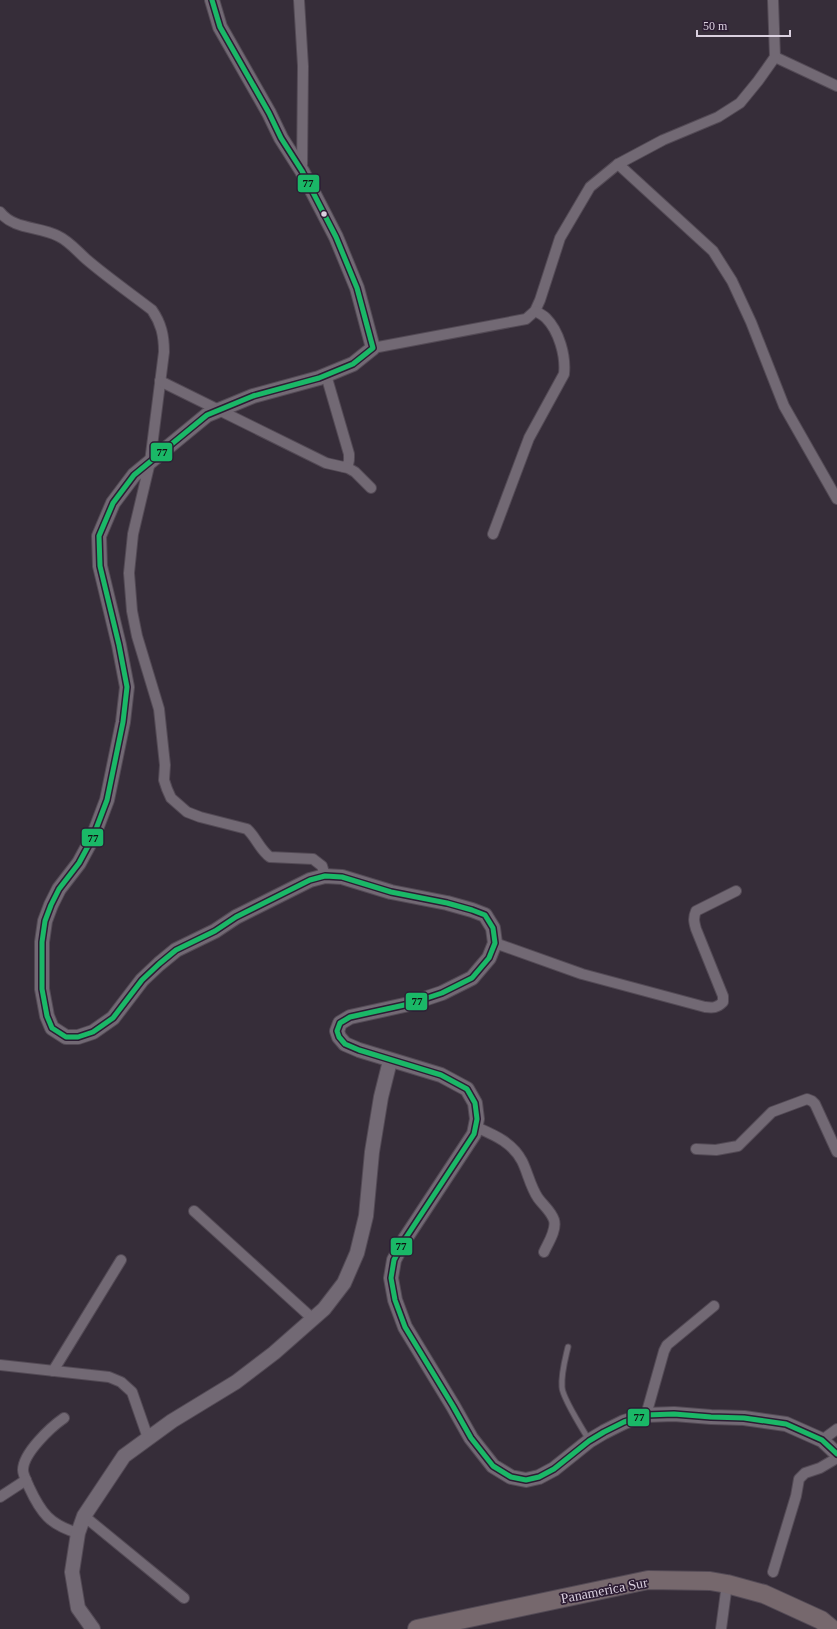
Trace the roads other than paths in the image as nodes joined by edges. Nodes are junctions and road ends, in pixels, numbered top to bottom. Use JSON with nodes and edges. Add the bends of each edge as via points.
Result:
{"nodes":[{"id":1,"x":212,"y":0,"type":"edge"},
{"id":2,"x":299,"y":0,"type":"edge"},
{"id":3,"x":773,"y":0,"type":"edge"},
{"id":4,"x":775,"y":58,"type":"junction"},
{"id":5,"x":837,"y":86,"type":"edge"},
{"id":6,"x":618,"y":164,"type":"junction"},
{"id":7,"x":302,"y":171,"type":"junction"},
{"id":8,"x":0,"y":212,"type":"edge"},
{"id":9,"x":535,"y":311,"type":"junction"},
{"id":10,"x":373,"y":348,"type":"junction"},
{"id":11,"x":326,"y":375,"type":"junction"},
{"id":12,"x":160,"y":381,"type":"junction"},
{"id":13,"x":220,"y":410,"type":"junction"},
{"id":14,"x":150,"y":462,"type":"junction"},
{"id":15,"x":344,"y":467,"type":"junction"},
{"id":16,"x":371,"y":488,"type":"dead end"},
{"id":17,"x":837,"y":499,"type":"edge"},
{"id":18,"x":493,"y":534,"type":"dead end"},
{"id":19,"x":325,"y":876,"type":"junction"},
{"id":20,"x":736,"y":891,"type":"dead end"},
{"id":21,"x":495,"y":943,"type":"junction"},
{"id":22,"x":390,"y":1061,"type":"junction"},
{"id":23,"x":476,"y":1127,"type":"junction"},
{"id":24,"x":696,"y":1149,"type":"dead end"},
{"id":25,"x":837,"y":1152,"type":"edge"},
{"id":26,"x":194,"y":1211,"type":"dead end"},
{"id":27,"x":544,"y":1252,"type":"dead end"},
{"id":28,"x":120,"y":1260,"type":"dead end"},
{"id":29,"x":714,"y":1306,"type":"dead end"},
{"id":30,"x":313,"y":1319,"type":"junction"},
{"id":31,"x":568,"y":1347,"type":"dead end"},
{"id":32,"x":0,"y":1365,"type":"edge"},
{"id":33,"x":53,"y":1371,"type":"junction"},
{"id":34,"x":646,"y":1415,"type":"junction"},
{"id":35,"x":64,"y":1418,"type":"dead end"},
{"id":36,"x":837,"y":1429,"type":"edge"},
{"id":37,"x":148,"y":1438,"type":"junction"},
{"id":38,"x":822,"y":1440,"type":"junction"},
{"id":39,"x":589,"y":1441,"type":"junction"},
{"id":40,"x":837,"y":1454,"type":"edge"},
{"id":41,"x":837,"y":1458,"type":"edge"},
{"id":42,"x":26,"y":1480,"type":"junction"},
{"id":43,"x":0,"y":1497,"type":"edge"},
{"id":44,"x":84,"y":1516,"type":"junction"},
{"id":45,"x":78,"y":1533,"type":"junction"},
{"id":46,"x":773,"y":1572,"type":"dead end"},
{"id":47,"x":727,"y":1584,"type":"junction"},
{"id":48,"x":184,"y":1598,"type":"dead end"},
{"id":49,"x":440,"y":1627,"type":"edge"},
{"id":50,"x":93,"y":1629,"type":"edge"},
{"id":51,"x":417,"y":1629,"type":"edge"},
{"id":52,"x":721,"y":1629,"type":"edge"},
{"id":53,"x":832,"y":1629,"type":"edge"}],
"edges":[{"from":1,"to":7,"type":"street","via":[[220,27]]},
{"from":2,"to":7,"type":"street","via":[[303,66]]},
{"from":3,"to":4,"type":"street"},
{"from":4,"to":5,"type":"street"},
{"from":4,"to":6,"type":"street","via":[[740,103],[718,117],[663,140]]},
{"from":6,"to":9,"type":"street","via":[[590,187],[560,238]]},
{"from":6,"to":17,"type":"street","via":[[713,252],[732,280],[784,406]]},
{"from":7,"to":10,"type":"street","via":[[336,237],[357,288]]},
{"from":8,"to":12,"type":"street","via":[[4,218],[24,227],[59,236],[152,310],[164,337]]},
{"from":9,"to":10,"type":"street","via":[[526,319]]},
{"from":9,"to":18,"type":"street","via":[[545,317],[552,326],[564,353],[564,374],[529,438]]},
{"from":10,"to":11,"type":"street","via":[[353,364]]},
{"from":11,"to":13,"type":"street","via":[[253,396]]},
{"from":11,"to":15,"type":"street","via":[[349,454],[348,465]]},
{"from":12,"to":13,"type":"street"},
{"from":12,"to":14,"type":"street"},
{"from":13,"to":14,"type":"street","via":[[207,415]]},
{"from":13,"to":15,"type":"street","via":[[326,463]]},
{"from":14,"to":19,"type":"street","via":[[133,534],[130,573],[132,611],[137,636],[159,709],[165,764],[164,780],[167,790],[187,812],[247,829],[270,857],[313,859],[322,866]]},
{"from":14,"to":19,"type":"street","via":[[134,475],[112,503],[100,536],[100,566],[126,687],[124,715],[107,800],[93,837],[79,863],[59,889],[45,921],[42,942],[42,989],[52,1028],[66,1037],[78,1037],[93,1032],[113,1018],[142,980],[176,950],[310,880]]},
{"from":15,"to":16,"type":"street","via":[[355,472]]},
{"from":19,"to":21,"type":"street","via":[[472,910],[485,916],[493,928]]},
{"from":20,"to":21,"type":"street","via":[[696,911],[694,917],[696,929],[723,996],[723,1002],[714,1008],[582,974]]},
{"from":21,"to":22,"type":"street","via":[[490,958],[472,978],[442,993],[408,1004],[350,1017],[340,1023],[337,1030],[345,1044]]},
{"from":22,"to":23,"type":"street","via":[[441,1075],[468,1089],[475,1103]]},
{"from":22,"to":30,"type":"street","via":[[378,1110],[366,1216],[357,1253],[344,1283]]},
{"from":23,"to":27,"type":"street","via":[[500,1137],[522,1161],[537,1197],[548,1209],[554,1221],[553,1232]]},
{"from":23,"to":39,"type":"street","via":[[461,1156],[421,1213],[394,1260],[391,1278],[395,1300],[405,1327],[471,1438],[493,1466],[511,1477],[526,1480],[539,1477],[554,1469]]},
{"from":24,"to":25,"type":"street","via":[[716,1150],[738,1146],[772,1112],[807,1099],[815,1104]]},
{"from":26,"to":30,"type":"street"},
{"from":28,"to":33,"type":"street"},
{"from":29,"to":34,"type":"street","via":[[667,1345]]},
{"from":30,"to":37,"type":"street","via":[[236,1382],[172,1420]]},
{"from":31,"to":39,"type":"lane","via":[[562,1389]]},
{"from":32,"to":33,"type":"street"},
{"from":33,"to":37,"type":"street","via":[[108,1377],[121,1382],[132,1392]]},
{"from":34,"to":38,"type":"street","via":[[744,1418],[786,1424]]},
{"from":34,"to":39,"type":"street","via":[[624,1422]]},
{"from":35,"to":42,"type":"street","via":[[36,1444],[26,1458],[23,1470]]},
{"from":36,"to":38,"type":"street"},
{"from":37,"to":44,"type":"street","via":[[124,1456]]},
{"from":38,"to":40,"type":"street"},
{"from":41,"to":46,"type":"street","via":[[798,1478],[796,1496]]},
{"from":42,"to":43,"type":"street"},
{"from":42,"to":45,"type":"street","via":[[39,1508],[62,1528]]},
{"from":44,"to":45,"type":"street"},
{"from":44,"to":48,"type":"street"},
{"from":45,"to":50,"type":"street","via":[[72,1572],[78,1608]]},
{"from":47,"to":49,"type":"highway","name":"Panamerica Sur","via":[[710,1581],[648,1580]]},
{"from":47,"to":52,"type":"street"},
{"from":47,"to":53,"type":"highway","name":"Panamerica Sur","via":[[764,1594],[821,1620]]},
{"from":49,"to":51,"type":"highway","name":"Panamerica Sur"}]}
